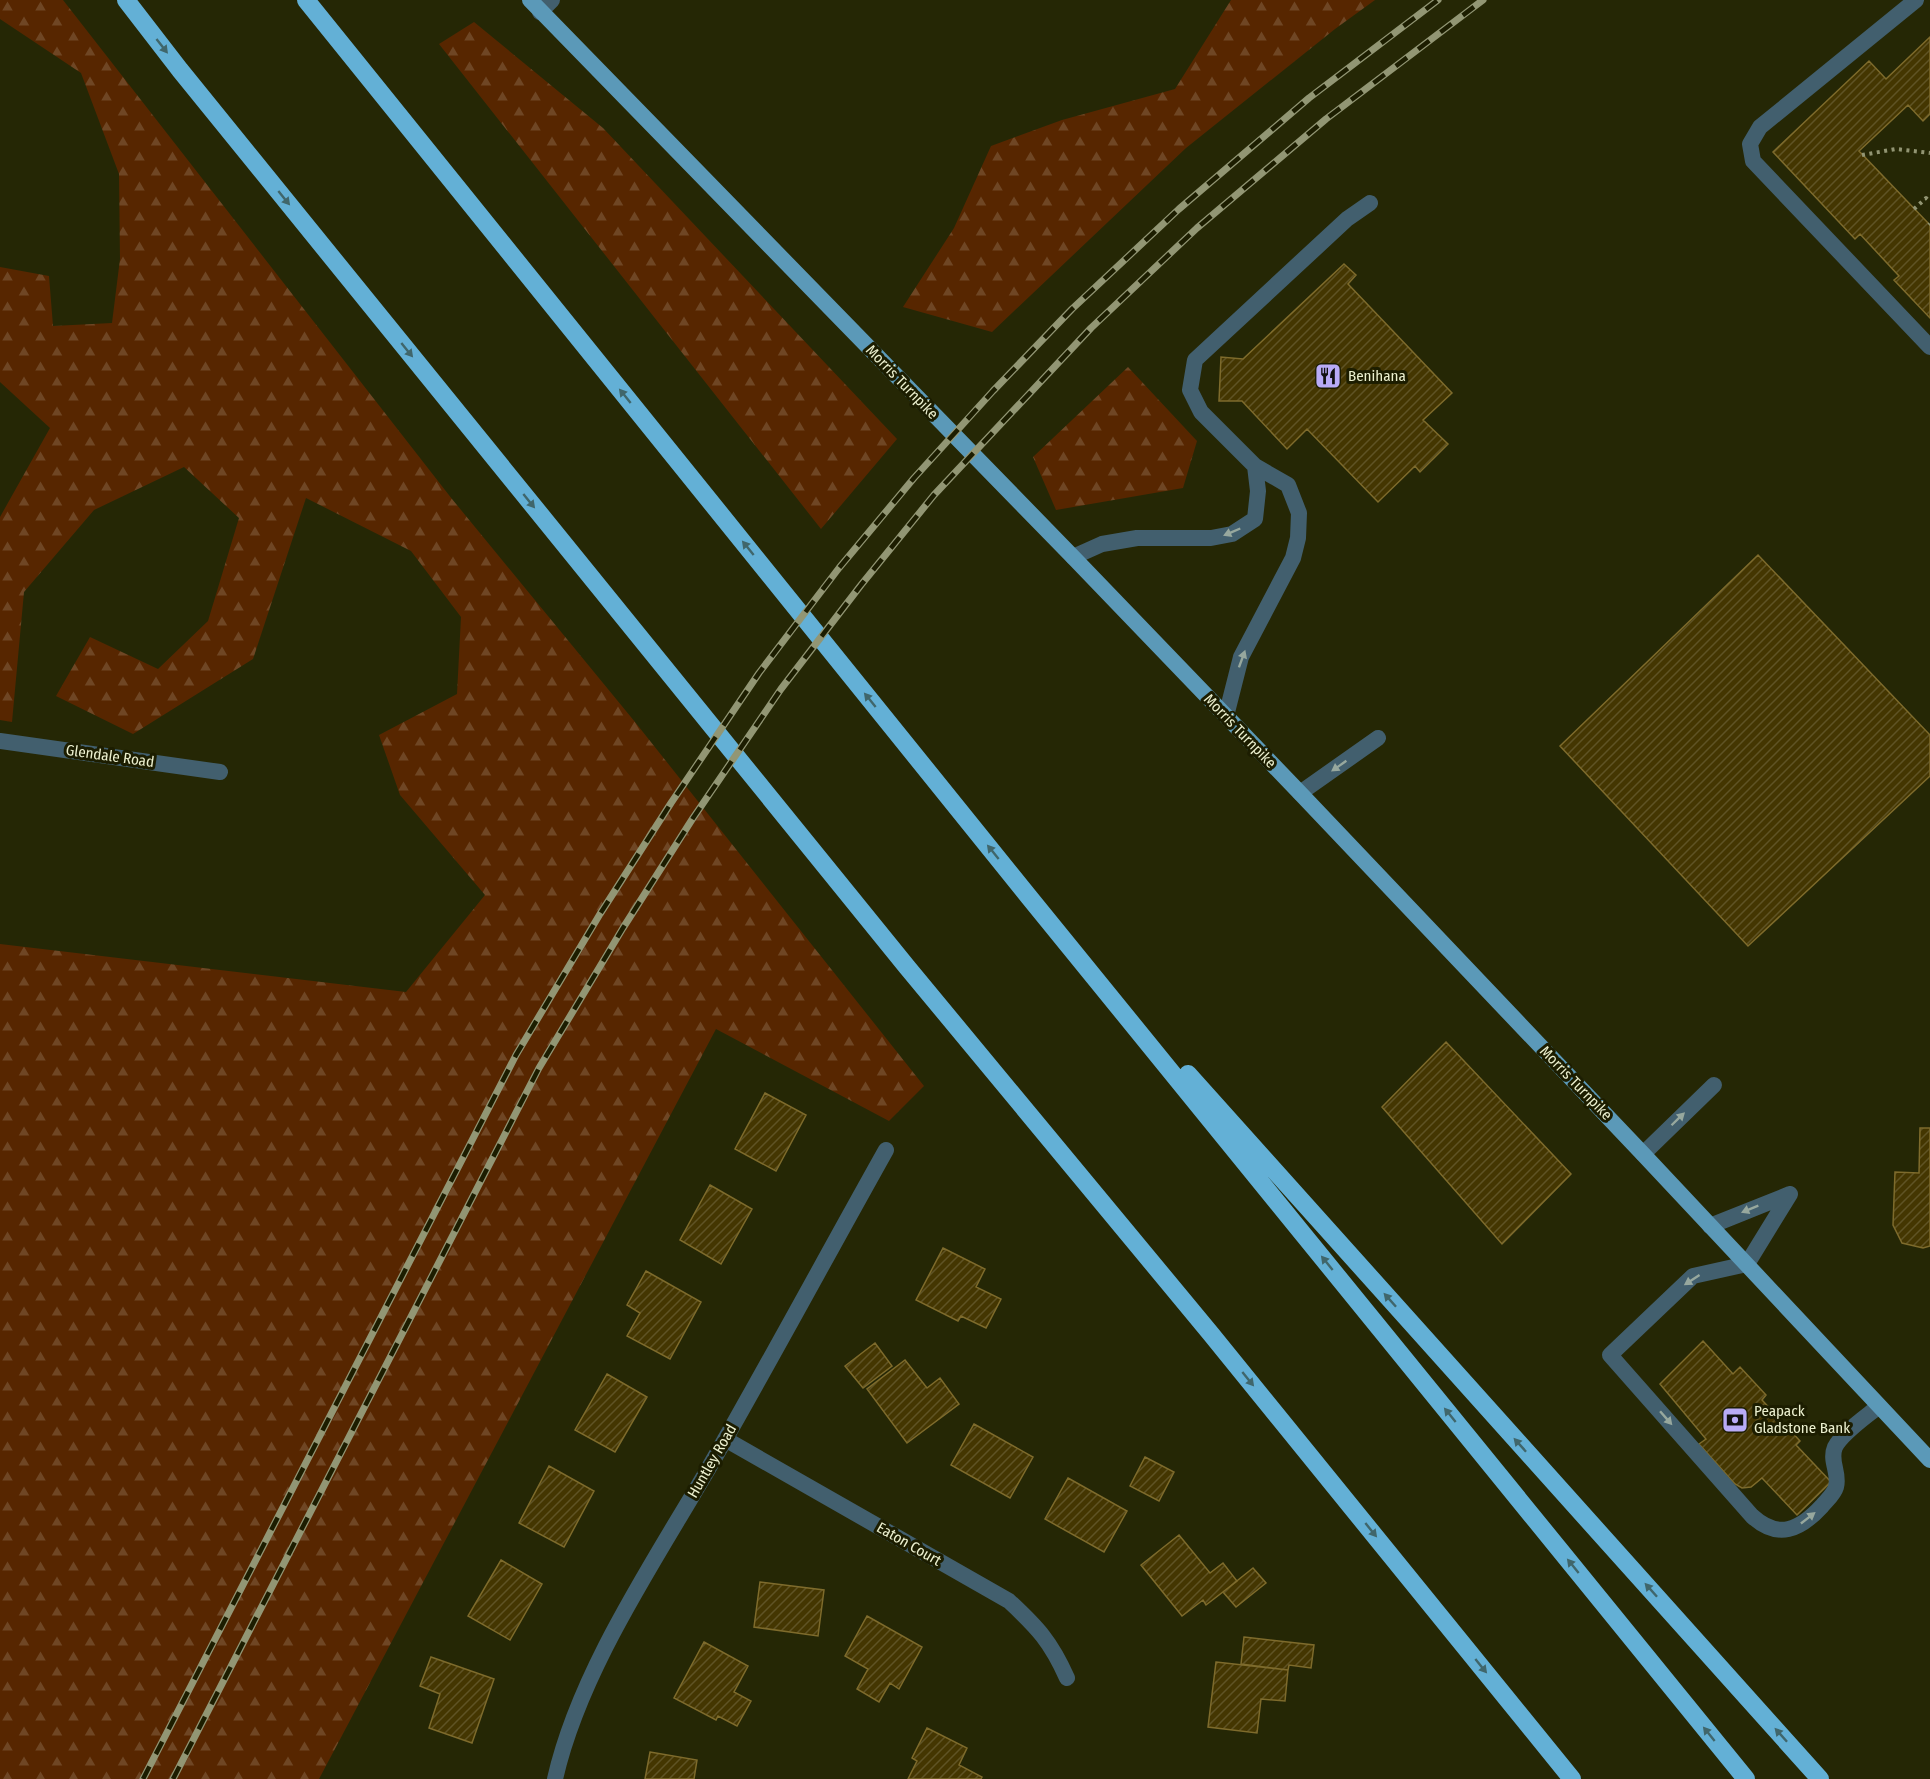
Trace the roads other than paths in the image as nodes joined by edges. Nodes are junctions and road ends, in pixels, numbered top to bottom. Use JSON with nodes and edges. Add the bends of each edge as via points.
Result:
{"nodes":[{"id":1,"x":126,"y":0,"type":"edge"},
{"id":2,"x":306,"y":0,"type":"edge"},
{"id":3,"x":523,"y":0,"type":"edge"},
{"id":4,"x":552,"y":0,"type":"edge"},
{"id":5,"x":1916,"y":0,"type":"edge"},
{"id":6,"x":535,"y":6,"type":"edge"},
{"id":7,"x":1370,"y":203,"type":"dead end"},
{"id":8,"x":1930,"y":347,"type":"edge"},
{"id":9,"x":1255,"y":466,"type":"junction"},
{"id":10,"x":1073,"y":557,"type":"junction"},
{"id":11,"x":1226,"y":716,"type":"junction"},
{"id":12,"x":1378,"y":738,"type":"dead end"},
{"id":13,"x":0,"y":741,"type":"edge"},
{"id":14,"x":220,"y":772,"type":"dead end"},
{"id":15,"x":1300,"y":793,"type":"junction"},
{"id":16,"x":1029,"y":897,"type":"junction"},
{"id":17,"x":1714,"y":1085,"type":"dead end"},
{"id":18,"x":886,"y":1150,"type":"dead end"},
{"id":19,"x":1643,"y":1154,"type":"junction"},
{"id":20,"x":1710,"y":1226,"type":"junction"},
{"id":21,"x":1747,"y":1264,"type":"junction"},
{"id":22,"x":1879,"y":1406,"type":"junction"},
{"id":23,"x":726,"y":1439,"type":"junction"},
{"id":24,"x":1930,"y":1460,"type":"edge"},
{"id":25,"x":1067,"y":1678,"type":"dead end"},
{"id":26,"x":555,"y":1779,"type":"edge"},
{"id":27,"x":1572,"y":1779,"type":"edge"},
{"id":28,"x":1746,"y":1779,"type":"edge"},
{"id":29,"x":1820,"y":1779,"type":"edge"}],
"edges":[{"from":1,"to":27,"type":"highway","one_way":true,"via":[[907,966]]},
{"from":16,"to":2,"type":"highway","one_way":true},
{"from":3,"to":6,"type":"main road","name":"Morris Turnpike"},
{"from":4,"to":6,"type":"street"},
{"from":5,"to":8,"type":"street","via":[[1760,127],[1750,144],[1754,161]]},
{"from":6,"to":10,"type":"main road","name":"Morris Turnpike"},
{"from":7,"to":9,"type":"street","via":[[1347,219],[1195,360],[1190,390],[1201,412]]},
{"from":9,"to":10,"type":"street","one_way":true,"via":[[1255,519],[1232,534],[1211,538],[1137,538],[1102,544]]},
{"from":11,"to":9,"type":"street","one_way":true,"via":[[1241,657],[1293,558],[1298,538],[1299,513],[1288,485]]},
{"from":10,"to":11,"type":"main road","name":"Morris Turnpike"},
{"from":11,"to":15,"type":"main road","name":"Morris Turnpike"},
{"from":12,"to":15,"type":"street","one_way":true},
{"from":13,"to":14,"type":"street","name":"Glendale Road"},
{"from":15,"to":19,"type":"main road","name":"Morris Turnpike"},
{"from":28,"to":16,"type":"highway","one_way":true},
{"from":29,"to":16,"type":"highway","one_way":true},
{"from":19,"to":17,"type":"street","one_way":true},
{"from":18,"to":23,"type":"street","name":"Huntley Road"},
{"from":19,"to":20,"type":"main road","name":"Morris Turnpike"},
{"from":20,"to":21,"type":"main road","name":"Morris Turnpike"},
{"from":21,"to":20,"type":"street","one_way":true,"via":[[1790,1194]]},
{"from":21,"to":22,"type":"main road","name":"Morris Turnpike"},
{"from":21,"to":22,"type":"street","one_way":true,"via":[[1693,1276],[1610,1355],[1752,1516],[1763,1526],[1776,1530],[1788,1530],[1812,1516],[1835,1491],[1837,1479],[1832,1458],[1836,1446]]},
{"from":22,"to":24,"type":"main road","name":"Morris Turnpike"},
{"from":23,"to":25,"type":"street","name":"Eaton Court","via":[[1009,1601],[1055,1651]]},
{"from":23,"to":26,"type":"street","name":"Huntley Road","via":[[610,1640],[577,1709]]}]}
